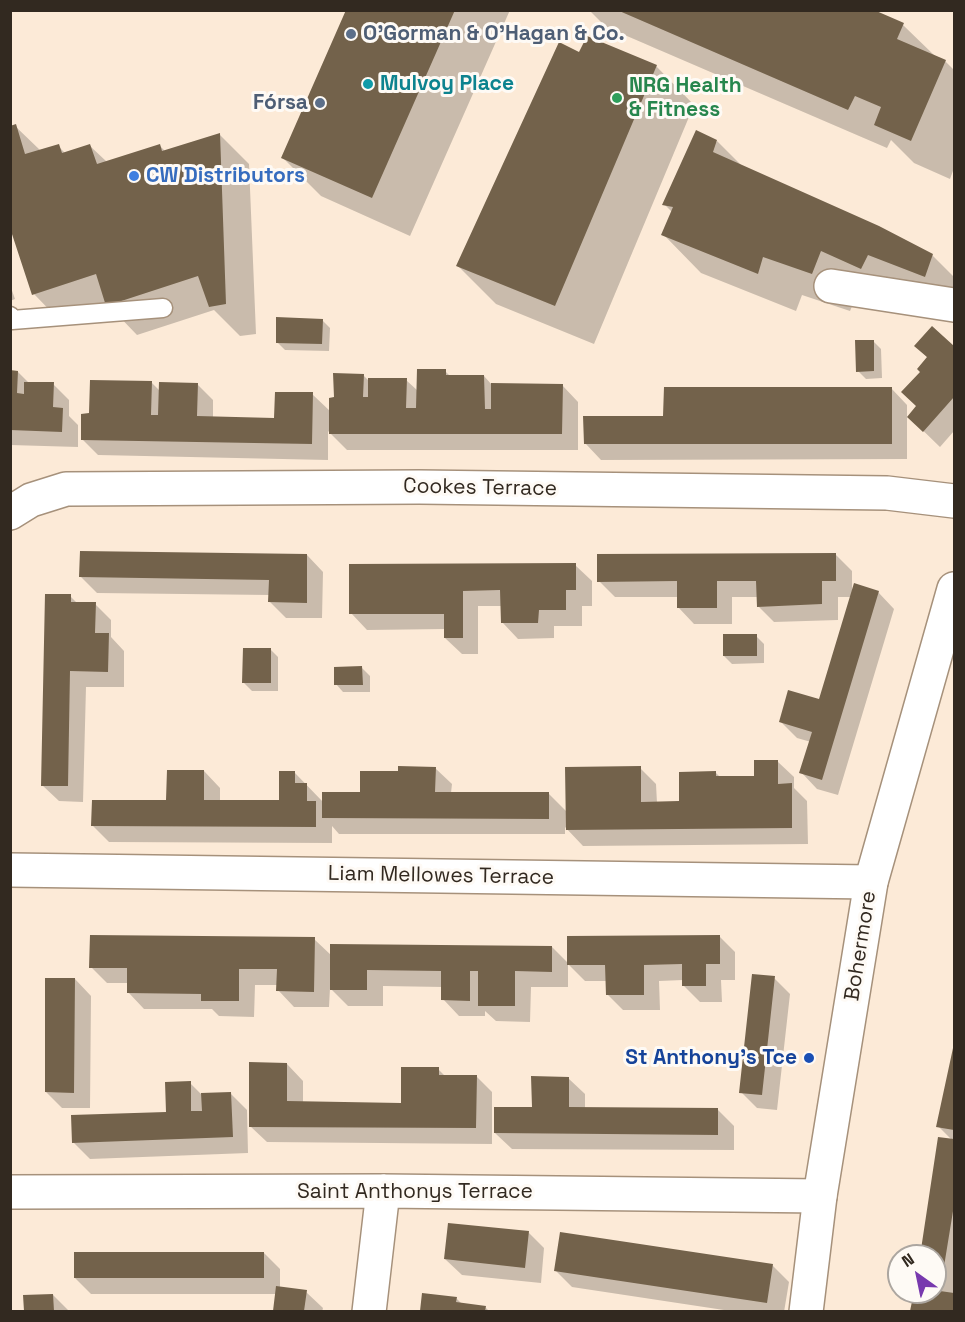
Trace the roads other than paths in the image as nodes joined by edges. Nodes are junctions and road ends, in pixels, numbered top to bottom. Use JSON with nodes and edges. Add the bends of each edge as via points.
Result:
{"nodes":[{"id":1,"x":831,"y":286,"type":"dead end"},
{"id":2,"x":954,"y":305,"type":"edge"},
{"id":3,"x":163,"y":308,"type":"dead end"},
{"id":4,"x":10,"y":316,"type":"edge"},
{"id":5,"x":954,"y":501,"type":"edge"},
{"id":6,"x":10,"y":513,"type":"edge"},
{"id":7,"x":954,"y":589,"type":"edge"},
{"id":8,"x":10,"y":870,"type":"edge"},
{"id":9,"x":871,"y":882,"type":"junction"},
{"id":10,"x":383,"y":1191,"type":"junction"},
{"id":11,"x":10,"y":1192,"type":"edge"},
{"id":12,"x":820,"y":1196,"type":"junction"},
{"id":13,"x":369,"y":1311,"type":"edge"},
{"id":14,"x":806,"y":1311,"type":"edge"}],
"edges":[{"from":1,"to":2,"type":"street"},
{"from":3,"to":4,"type":"lane","via":[[12,320]]},
{"from":5,"to":6,"type":"street","name":"Cookes Terrace","via":[[887,493],[419,487],[66,489],[31,500]]},
{"from":7,"to":9,"type":"street","name":"Bohermore"},
{"from":8,"to":9,"type":"street","name":"Liam Mellowes Terrace"},
{"from":9,"to":12,"type":"street","name":"Bohermore"},
{"from":10,"to":11,"type":"street","name":"Saint Anthonys Terrace"},
{"from":10,"to":12,"type":"street","name":"Saint Anthonys Terrace"},
{"from":10,"to":13,"type":"street"},
{"from":12,"to":14,"type":"street","name":"Bohermore"}]}
